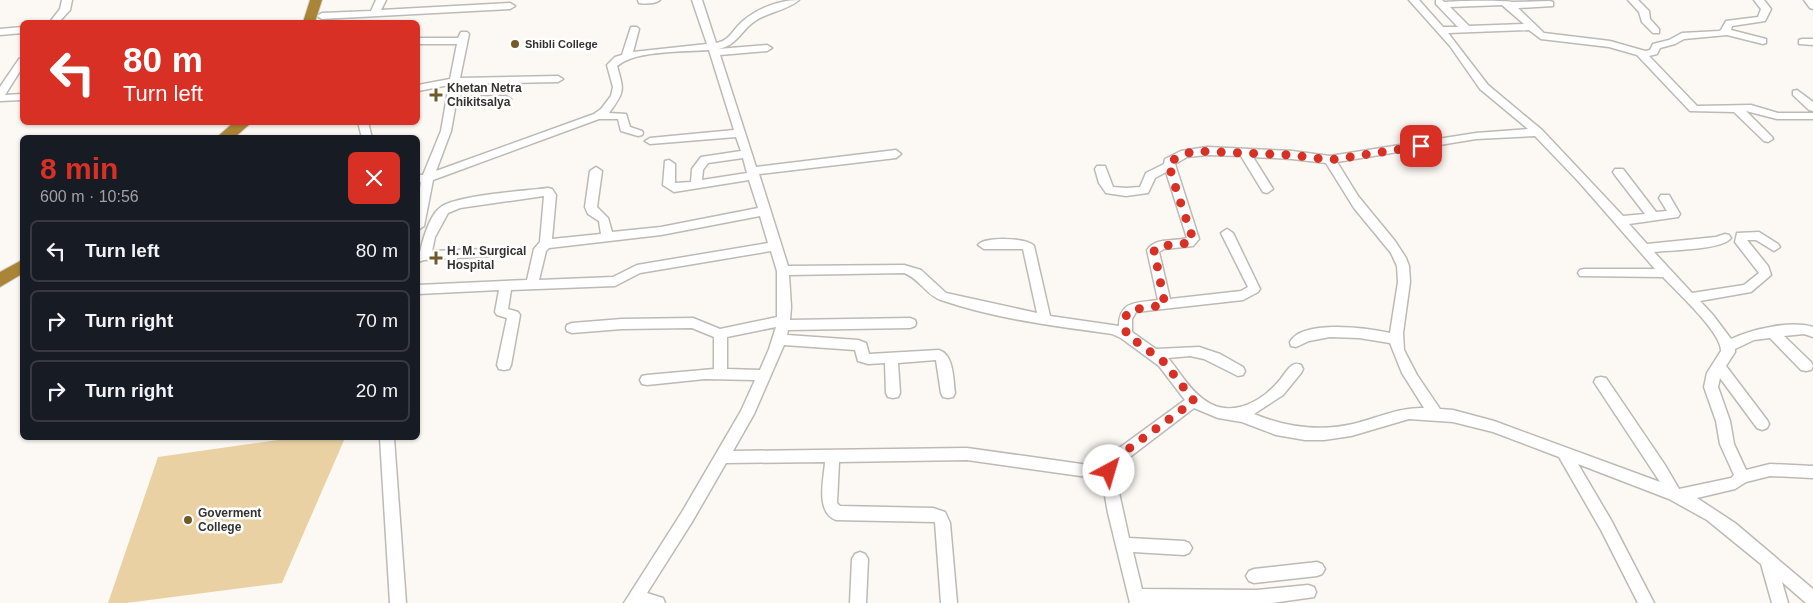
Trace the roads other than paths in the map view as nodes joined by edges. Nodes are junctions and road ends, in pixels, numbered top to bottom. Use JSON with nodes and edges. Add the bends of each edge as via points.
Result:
{"nodes":[{"id":1,"x":67,"y":0,"type":"edge"},
{"id":2,"x":381,"y":0,"type":"edge"},
{"id":3,"x":655,"y":0,"type":"edge"},
{"id":4,"x":697,"y":0,"type":"edge"},
{"id":5,"x":794,"y":0,"type":"edge"},
{"id":6,"x":1414,"y":0,"type":"edge"},
{"id":7,"x":1633,"y":0,"type":"edge"},
{"id":8,"x":1759,"y":0,"type":"edge"},
{"id":9,"x":1809,"y":0,"type":"edge"},
{"id":10,"x":642,"y":1,"type":"edge"},
{"id":11,"x":1440,"y":2,"type":"edge"},
{"id":12,"x":1550,"y":4,"type":"dead end"},
{"id":13,"x":1510,"y":5,"type":"junction"},
{"id":14,"x":510,"y":6,"type":"dead end"},
{"id":15,"x":1813,"y":6,"type":"edge"},
{"id":16,"x":402,"y":12,"type":"junction"},
{"id":17,"x":376,"y":13,"type":"junction"},
{"id":18,"x":317,"y":14,"type":"edge"},
{"id":19,"x":56,"y":20,"type":"edge"},
{"id":20,"x":399,"y":20,"type":"edge"},
{"id":21,"x":1530,"y":27,"type":"junction"},
{"id":22,"x":634,"y":29,"type":"dead end"},
{"id":23,"x":20,"y":30,"type":"edge"},
{"id":24,"x":1442,"y":30,"type":"junction"},
{"id":25,"x":1468,"y":30,"type":"junction"},
{"id":26,"x":1656,"y":31,"type":"dead end"},
{"id":27,"x":0,"y":32,"type":"edge"},
{"id":28,"x":1726,"y":32,"type":"junction"},
{"id":29,"x":420,"y":41,"type":"edge"},
{"id":30,"x":1763,"y":41,"type":"dead end"},
{"id":31,"x":1802,"y":42,"type":"dead end"},
{"id":32,"x":1813,"y":42,"type":"edge"},
{"id":33,"x":767,"y":48,"type":"dead end"},
{"id":34,"x":714,"y":50,"type":"junction"},
{"id":35,"x":1644,"y":54,"type":"junction"},
{"id":36,"x":627,"y":55,"type":"junction"},
{"id":37,"x":20,"y":64,"type":"edge"},
{"id":38,"x":558,"y":79,"type":"dead end"},
{"id":39,"x":455,"y":81,"type":"junction"},
{"id":40,"x":420,"y":88,"type":"edge"},
{"id":41,"x":1,"y":93,"type":"edge"},
{"id":42,"x":1797,"y":93,"type":"dead end"},
{"id":43,"x":20,"y":97,"type":"edge"},
{"id":44,"x":506,"y":99,"type":"dead end"},
{"id":45,"x":451,"y":100,"type":"junction"},
{"id":46,"x":1736,"y":108,"type":"junction"},
{"id":47,"x":1813,"y":108,"type":"edge"},
{"id":48,"x":598,"y":116,"type":"junction"},
{"id":49,"x":1813,"y":116,"type":"edge"},
{"id":50,"x":241,"y":125,"type":"edge"},
{"id":51,"x":638,"y":132,"type":"dead end"},
{"id":52,"x":1538,"y":132,"type":"junction"},
{"id":53,"x":741,"y":133,"type":"junction"},
{"id":54,"x":227,"y":135,"type":"edge"},
{"id":55,"x":1768,"y":139,"type":"dead end"},
{"id":56,"x":650,"y":141,"type":"dead end"},
{"id":57,"x":1245,"y":153,"type":"junction"},
{"id":58,"x":747,"y":154,"type":"junction"},
{"id":59,"x":896,"y":154,"type":"dead end"},
{"id":60,"x":1330,"y":160,"type":"junction"},
{"id":61,"x":669,"y":164,"type":"dead end"},
{"id":62,"x":1168,"y":166,"type":"junction"},
{"id":63,"x":1101,"y":169,"type":"dead end"},
{"id":64,"x":596,"y":171,"type":"dead end"},
{"id":65,"x":1619,"y":172,"type":"dead end"},
{"id":66,"x":753,"y":173,"type":"junction"},
{"id":67,"x":423,"y":178,"type":"edge"},
{"id":68,"x":696,"y":185,"type":"junction"},
{"id":69,"x":1267,"y":189,"type":"dead end"},
{"id":70,"x":1665,"y":198,"type":"dead end"},
{"id":71,"x":420,"y":207,"type":"edge"},
{"id":72,"x":764,"y":211,"type":"junction"},
{"id":73,"x":1653,"y":216,"type":"junction"},
{"id":74,"x":1619,"y":220,"type":"junction"},
{"id":75,"x":1227,"y":232,"type":"dead end"},
{"id":76,"x":607,"y":237,"type":"junction"},
{"id":77,"x":1725,"y":238,"type":"dead end"},
{"id":78,"x":546,"y":244,"type":"junction"},
{"id":79,"x":984,"y":245,"type":"dead end"},
{"id":80,"x":775,"y":246,"type":"junction"},
{"id":81,"x":1774,"y":247,"type":"dead end"},
{"id":82,"x":1644,"y":248,"type":"junction"},
{"id":83,"x":486,"y":253,"type":"dead end"},
{"id":84,"x":420,"y":257,"type":"edge"},
{"id":85,"x":20,"y":268,"type":"edge"},
{"id":86,"x":783,"y":271,"type":"junction"},
{"id":87,"x":20,"y":273,"type":"edge"},
{"id":88,"x":1584,"y":273,"type":"dead end"},
{"id":89,"x":1666,"y":273,"type":"junction"},
{"id":90,"x":2,"y":281,"type":"edge"},
{"id":91,"x":532,"y":284,"type":"junction"},
{"id":92,"x":506,"y":285,"type":"junction"},
{"id":93,"x":420,"y":289,"type":"edge"},
{"id":94,"x":1690,"y":298,"type":"junction"},
{"id":95,"x":1165,"y":305,"type":"junction"},
{"id":96,"x":1045,"y":320,"type":"junction"},
{"id":97,"x":783,"y":323,"type":"junction"},
{"id":98,"x":910,"y":323,"type":"dead end"},
{"id":99,"x":572,"y":328,"type":"dead end"},
{"id":100,"x":1813,"y":332,"type":"edge"},
{"id":101,"x":720,"y":334,"type":"junction"},
{"id":102,"x":1126,"y":334,"type":"junction"},
{"id":103,"x":1774,"y":334,"type":"junction"},
{"id":104,"x":1396,"y":339,"type":"junction"},
{"id":105,"x":778,"y":340,"type":"junction"},
{"id":106,"x":1296,"y":342,"type":"dead end"},
{"id":107,"x":1728,"y":346,"type":"junction"},
{"id":108,"x":1154,"y":354,"type":"junction"},
{"id":109,"x":891,"y":358,"type":"junction"},
{"id":110,"x":504,"y":365,"type":"dead end"},
{"id":111,"x":1718,"y":366,"type":"junction"},
{"id":112,"x":1806,"y":366,"type":"dead end"},
{"id":113,"x":1296,"y":368,"type":"dead end"},
{"id":114,"x":1238,"y":371,"type":"dead end"},
{"id":115,"x":721,"y":374,"type":"junction"},
{"id":116,"x":764,"y":376,"type":"junction"},
{"id":117,"x":647,"y":380,"type":"dead end"},
{"id":118,"x":1601,"y":382,"type":"dead end"},
{"id":119,"x":892,"y":393,"type":"dead end"},
{"id":120,"x":948,"y":393,"type":"dead end"},
{"id":121,"x":1194,"y":401,"type":"junction"},
{"id":122,"x":1436,"y":414,"type":"junction"},
{"id":123,"x":1240,"y":415,"type":"junction"},
{"id":124,"x":1762,"y":424,"type":"dead end"},
{"id":125,"x":388,"y":440,"type":"edge"},
{"id":126,"x":1563,"y":452,"type":"junction"},
{"id":127,"x":832,"y":455,"type":"junction"},
{"id":128,"x":723,"y":457,"type":"junction"},
{"id":129,"x":1813,"y":472,"type":"edge"},
{"id":130,"x":1109,"y":474,"type":"junction"},
{"id":131,"x":1742,"y":477,"type":"junction"},
{"id":132,"x":1676,"y":495,"type":"junction"},
{"id":133,"x":1124,"y":545,"type":"junction"},
{"id":134,"x":1184,"y":548,"type":"dead end"},
{"id":135,"x":860,"y":559,"type":"dead end"},
{"id":136,"x":1768,"y":561,"type":"junction"},
{"id":137,"x":1317,"y":569,"type":"dead end"},
{"id":138,"x":1271,"y":574,"type":"junction"},
{"id":139,"x":1254,"y":576,"type":"dead end"},
{"id":140,"x":1308,"y":592,"type":"dead end"},
{"id":141,"x":1277,"y":595,"type":"junction"},
{"id":142,"x":1813,"y":598,"type":"edge"},
{"id":143,"x":633,"y":600,"type":"edge"},
{"id":144,"x":1138,"y":600,"type":"edge"},
{"id":145,"x":398,"y":603,"type":"edge"},
{"id":146,"x":657,"y":603,"type":"edge"},
{"id":147,"x":858,"y":603,"type":"edge"},
{"id":148,"x":949,"y":603,"type":"edge"},
{"id":149,"x":1646,"y":603,"type":"edge"},
{"id":150,"x":1780,"y":603,"type":"edge"}],
"edges":[{"from":1,"to":19,"type":"street","via":[[65,10]]},
{"from":2,"to":17,"type":"street"},
{"from":3,"to":10,"type":"street"},
{"from":4,"to":34,"type":"street"},
{"from":5,"to":34,"type":"street","via":[[753,18],[733,40]]},
{"from":6,"to":24,"type":"street"},
{"from":7,"to":26,"type":"street"},
{"from":8,"to":28,"type":"street","via":[[1766,9],[1762,18],[1753,22],[1729,23]]},
{"from":9,"to":15,"type":"street"},
{"from":11,"to":13,"type":"street","via":[[1501,2]]},
{"from":11,"to":25,"type":"street"},
{"from":12,"to":13,"type":"street"},
{"from":13,"to":21,"type":"street"},
{"from":14,"to":16,"type":"street"},
{"from":16,"to":17,"type":"street"},
{"from":16,"to":20,"type":"street"},
{"from":17,"to":18,"type":"street"},
{"from":21,"to":25,"type":"street"},
{"from":21,"to":35,"type":"street","via":[[1544,37],[1610,44]]},
{"from":22,"to":36,"type":"street"},
{"from":23,"to":27,"type":"street"},
{"from":24,"to":25,"type":"street"},
{"from":24,"to":52,"type":"street","via":[[1484,87]]},
{"from":28,"to":30,"type":"street"},
{"from":28,"to":35,"type":"street","via":[[1682,36]]},
{"from":29,"to":39,"type":"street","via":[[463,37]]},
{"from":31,"to":32,"type":"street"},
{"from":33,"to":34,"type":"street"},
{"from":34,"to":36,"type":"street"},
{"from":34,"to":53,"type":"street"},
{"from":35,"to":46,"type":"street","via":[[1643,57],[1692,108]]},
{"from":36,"to":48,"type":"street","via":[[612,65],[618,91]]},
{"from":37,"to":41,"type":"street"},
{"from":38,"to":39,"type":"street"},
{"from":39,"to":40,"type":"street"},
{"from":39,"to":45,"type":"street"},
{"from":41,"to":43,"type":"street"},
{"from":42,"to":47,"type":"street"},
{"from":44,"to":45,"type":"street"},
{"from":45,"to":67,"type":"street","via":[[446,131]]},
{"from":46,"to":49,"type":"street","via":[[1756,109],[1777,116]]},
{"from":46,"to":55,"type":"street"},
{"from":48,"to":51,"type":"street","via":[[622,116],[625,129]]},
{"from":48,"to":67,"type":"street"},
{"from":50,"to":54,"type":"highway"},
{"from":52,"to":60,"type":"street","via":[[1476,136]]},
{"from":52,"to":74,"type":"street"},
{"from":53,"to":56,"type":"street"},
{"from":53,"to":58,"type":"street"},
{"from":57,"to":60,"type":"street"},
{"from":57,"to":62,"type":"street","via":[[1195,151],[1174,159]]},
{"from":57,"to":69,"type":"street"},
{"from":58,"to":66,"type":"street"},
{"from":58,"to":68,"type":"street","via":[[705,160],[698,169]]},
{"from":59,"to":66,"type":"street"},
{"from":60,"to":104,"type":"street","via":[[1359,207],[1390,243],[1404,268]]},
{"from":61,"to":68,"type":"street","via":[[671,188]]},
{"from":62,"to":63,"type":"street","via":[[1150,176],[1144,190],[1126,192],[1110,190]]},
{"from":62,"to":95,"type":"street","via":[[1193,239],[1189,243],[1161,246],[1154,250]]},
{"from":64,"to":76,"type":"street","via":[[591,207],[603,217]]},
{"from":65,"to":73,"type":"street"},
{"from":66,"to":68,"type":"street"},
{"from":66,"to":72,"type":"street"},
{"from":67,"to":71,"type":"street"},
{"from":70,"to":73,"type":"street","via":[[1674,214]]},
{"from":72,"to":76,"type":"street","via":[[660,231]]},
{"from":72,"to":80,"type":"street"},
{"from":73,"to":74,"type":"street"},
{"from":74,"to":82,"type":"street"},
{"from":75,"to":95,"type":"street","via":[[1254,290]]},
{"from":76,"to":78,"type":"street"},
{"from":77,"to":82,"type":"street"},
{"from":78,"to":84,"type":"street","via":[[548,192],[448,207],[434,226],[427,250]]},
{"from":78,"to":91,"type":"street","via":[[540,249]]},
{"from":79,"to":96,"type":"street","via":[[1022,243],[1028,246]]},
{"from":80,"to":86,"type":"street"},
{"from":80,"to":91,"type":"street","via":[[637,269],[615,281]]},
{"from":81,"to":94,"type":"street","via":[[1759,236],[1741,236],[1741,242],[1764,269],[1765,275],[1747,289]]},
{"from":82,"to":89,"type":"street"},
{"from":83,"to":84,"type":"street"},
{"from":85,"to":90,"type":"highway"},
{"from":86,"to":96,"type":"street","via":[[904,269],[916,273],[937,293],[948,298]]},
{"from":86,"to":97,"type":"street"},
{"from":87,"to":90,"type":"highway"},
{"from":88,"to":89,"type":"street"},
{"from":89,"to":94,"type":"street"},
{"from":91,"to":92,"type":"street"},
{"from":92,"to":93,"type":"street"},
{"from":92,"to":110,"type":"street","via":[[501,312],[514,315]]},
{"from":94,"to":107,"type":"street"},
{"from":95,"to":102,"type":"street","via":[[1130,310],[1126,316]]},
{"from":96,"to":102,"type":"street","via":[[1112,329]]},
{"from":97,"to":98,"type":"street"},
{"from":97,"to":101,"type":"street"},
{"from":97,"to":105,"type":"street"},
{"from":99,"to":101,"type":"street","via":[[688,323]]},
{"from":100,"to":103,"type":"street","via":[[1800,329]]},
{"from":101,"to":115,"type":"street"},
{"from":102,"to":108,"type":"street"},
{"from":103,"to":107,"type":"street","via":[[1746,336]]},
{"from":103,"to":112,"type":"street"},
{"from":104,"to":106,"type":"street","via":[[1370,333],[1324,333],[1312,334]]},
{"from":104,"to":122,"type":"street","via":[[1399,355]]},
{"from":105,"to":109,"type":"street","via":[[858,345],[865,359]]},
{"from":105,"to":116,"type":"street"},
{"from":107,"to":111,"type":"street","via":[[1728,352]]},
{"from":108,"to":114,"type":"street","via":[[1199,351]]},
{"from":108,"to":121,"type":"street"},
{"from":109,"to":119,"type":"street"},
{"from":109,"to":120,"type":"street","via":[[942,357]]},
{"from":111,"to":124,"type":"street"},
{"from":111,"to":131,"type":"street","via":[[1712,380],[1713,394],[1723,421],[1726,444]]},
{"from":113,"to":123,"type":"street","via":[[1277,394]]},
{"from":115,"to":116,"type":"street"},
{"from":115,"to":117,"type":"street"},
{"from":116,"to":128,"type":"street"},
{"from":118,"to":132,"type":"street"},
{"from":121,"to":123,"type":"street","via":[[1207,408]]},
{"from":121,"to":130,"type":"street","via":[[1116,458],[1111,463]]},
{"from":122,"to":123,"type":"street","via":[[1409,413],[1351,430],[1324,434],[1288,432]]},
{"from":122,"to":126,"type":"street","via":[[1476,422]]},
{"from":125,"to":145,"type":"street"},
{"from":126,"to":132,"type":"street"},
{"from":126,"to":149,"type":"street","via":[[1606,525]]},
{"from":127,"to":128,"type":"street"},
{"from":127,"to":130,"type":"street","via":[[974,455]]},
{"from":127,"to":148,"type":"street","via":[[830,505],[836,513],[940,517]]},
{"from":128,"to":143,"type":"street"},
{"from":129,"to":131,"type":"street","via":[[1770,470]]},
{"from":130,"to":133,"type":"street"},
{"from":131,"to":132,"type":"street","via":[[1735,483]]},
{"from":132,"to":136,"type":"street","via":[[1714,516]]},
{"from":133,"to":134,"type":"street"},
{"from":133,"to":144,"type":"street"},
{"from":135,"to":147,"type":"street"},
{"from":136,"to":142,"type":"street"},
{"from":136,"to":150,"type":"street"},
{"from":137,"to":138,"type":"street"},
{"from":138,"to":139,"type":"street"},
{"from":138,"to":141,"type":"street"},
{"from":140,"to":141,"type":"street"},
{"from":141,"to":144,"type":"street"},
{"from":143,"to":146,"type":"street"}]}
